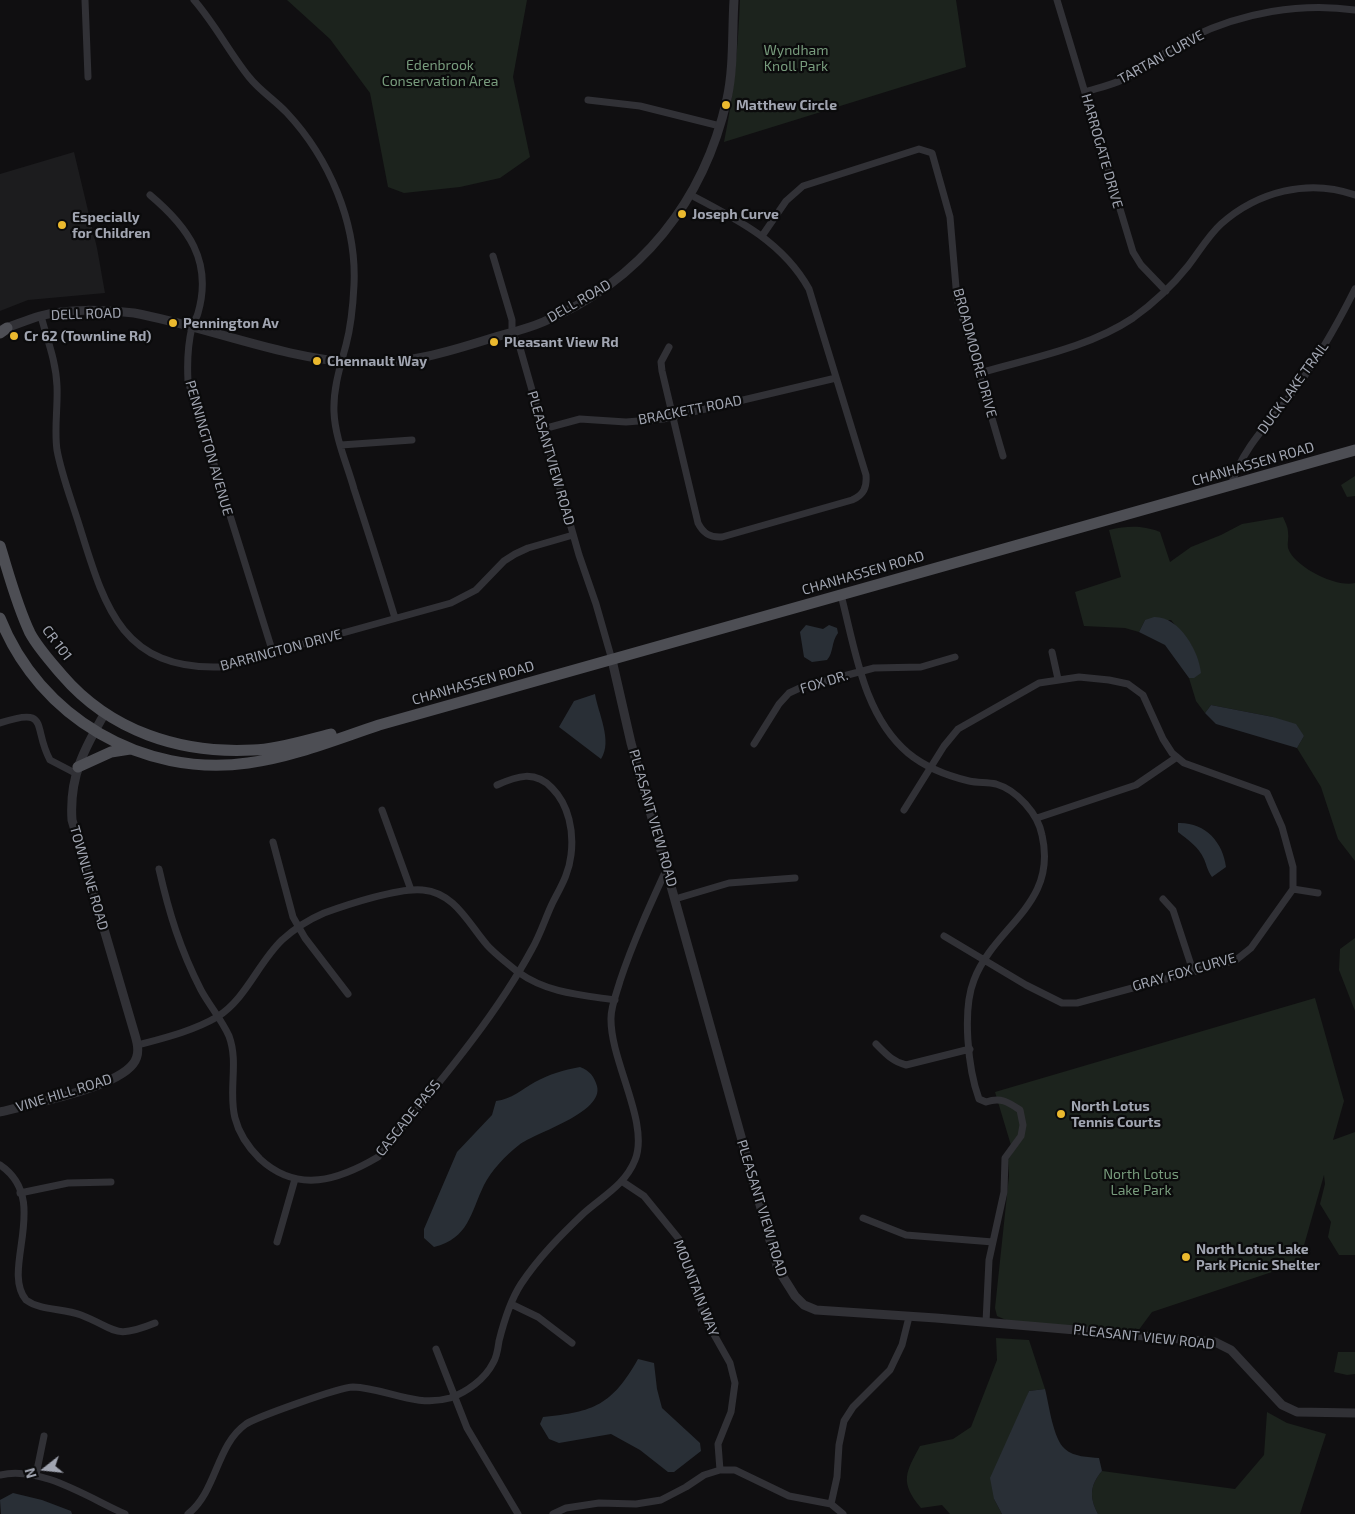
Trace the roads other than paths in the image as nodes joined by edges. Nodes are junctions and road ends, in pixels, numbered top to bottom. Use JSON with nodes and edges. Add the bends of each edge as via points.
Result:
{"nodes":[{"id":1,"x":85,"y":0,"type":"edge"},
{"id":2,"x":194,"y":0,"type":"edge"},
{"id":3,"x":734,"y":0,"type":"edge"},
{"id":4,"x":1057,"y":0,"type":"edge"},
{"id":5,"x":1355,"y":10,"type":"edge"},
{"id":6,"x":88,"y":77,"type":"dead end"},
{"id":7,"x":1085,"y":92,"type":"junction"},
{"id":8,"x":588,"y":100,"type":"dead end"},
{"id":9,"x":720,"y":126,"type":"junction"},
{"id":10,"x":150,"y":195,"type":"dead end"},
{"id":11,"x":691,"y":195,"type":"junction"},
{"id":12,"x":1355,"y":195,"type":"edge"},
{"id":13,"x":762,"y":236,"type":"junction"},
{"id":14,"x":492,"y":256,"type":"dead end"},
{"id":15,"x":1355,"y":289,"type":"edge"},
{"id":16,"x":1166,"y":291,"type":"junction"},
{"id":17,"x":41,"y":316,"type":"junction"},
{"id":18,"x":192,"y":327,"type":"junction"},
{"id":19,"x":2,"y":330,"type":"edge"},
{"id":20,"x":512,"y":332,"type":"junction"},
{"id":21,"x":669,"y":347,"type":"dead end"},
{"id":22,"x":340,"y":362,"type":"junction"},
{"id":23,"x":980,"y":373,"type":"junction"},
{"id":24,"x":836,"y":378,"type":"junction"},
{"id":25,"x":673,"y":416,"type":"junction"},
{"id":26,"x":543,"y":429,"type":"junction"},
{"id":27,"x":412,"y":440,"type":"dead end"},
{"id":28,"x":341,"y":446,"type":"junction"},
{"id":29,"x":1355,"y":450,"type":"edge"},
{"id":30,"x":1003,"y":456,"type":"dead end"},
{"id":31,"x":1231,"y":486,"type":"junction"},
{"id":32,"x":573,"y":535,"type":"junction"},
{"id":33,"x":0,"y":546,"type":"edge"},
{"id":34,"x":841,"y":595,"type":"junction"},
{"id":35,"x":0,"y":618,"type":"edge"},
{"id":36,"x":395,"y":618,"type":"junction"},
{"id":37,"x":1052,"y":652,"type":"dead end"},
{"id":38,"x":273,"y":654,"type":"junction"},
{"id":39,"x":955,"y":657,"type":"dead end"},
{"id":40,"x":612,"y":660,"type":"junction"},
{"id":41,"x":861,"y":671,"type":"junction"},
{"id":42,"x":1058,"y":679,"type":"junction"},
{"id":43,"x":105,"y":713,"type":"junction"},
{"id":44,"x":0,"y":723,"type":"edge"},
{"id":45,"x":379,"y":725,"type":"junction"},
{"id":46,"x":94,"y":732,"type":"junction"},
{"id":47,"x":754,"y":744,"type":"dead end"},
{"id":48,"x":131,"y":749,"type":"junction"},
{"id":49,"x":1177,"y":757,"type":"junction"},
{"id":50,"x":932,"y":768,"type":"junction"},
{"id":51,"x":76,"y":770,"type":"junction"},
{"id":52,"x":497,"y":785,"type":"dead end"},
{"id":53,"x":382,"y":810,"type":"dead end"},
{"id":54,"x":904,"y":810,"type":"dead end"},
{"id":55,"x":1037,"y":818,"type":"junction"},
{"id":56,"x":273,"y":842,"type":"dead end"},
{"id":57,"x":667,"y":868,"type":"junction"},
{"id":58,"x":159,"y":869,"type":"dead end"},
{"id":59,"x":796,"y":878,"type":"dead end"},
{"id":60,"x":1293,"y":889,"type":"junction"},
{"id":61,"x":411,"y":890,"type":"junction"},
{"id":62,"x":1318,"y":893,"type":"dead end"},
{"id":63,"x":675,"y":899,"type":"junction"},
{"id":64,"x":1163,"y":899,"type":"dead end"},
{"id":65,"x":299,"y":928,"type":"junction"},
{"id":66,"x":944,"y":936,"type":"dead end"},
{"id":67,"x":986,"y":960,"type":"junction"},
{"id":68,"x":1193,"y":971,"type":"junction"},
{"id":69,"x":518,"y":972,"type":"junction"},
{"id":70,"x":348,"y":994,"type":"dead end"},
{"id":71,"x":615,"y":1000,"type":"junction"},
{"id":72,"x":217,"y":1017,"type":"junction"},
{"id":73,"x":876,"y":1044,"type":"dead end"},
{"id":74,"x":138,"y":1045,"type":"junction"},
{"id":75,"x":970,"y":1049,"type":"junction"},
{"id":76,"x":0,"y":1112,"type":"edge"},
{"id":77,"x":0,"y":1165,"type":"edge"},
{"id":78,"x":295,"y":1179,"type":"junction"},
{"id":79,"x":111,"y":1182,"type":"dead end"},
{"id":80,"x":623,"y":1182,"type":"junction"},
{"id":81,"x":20,"y":1193,"type":"junction"},
{"id":82,"x":863,"y":1218,"type":"dead end"},
{"id":83,"x":277,"y":1242,"type":"dead end"},
{"id":84,"x":993,"y":1242,"type":"junction"},
{"id":85,"x":511,"y":1304,"type":"junction"},
{"id":86,"x":909,"y":1316,"type":"junction"},
{"id":87,"x":986,"y":1322,"type":"junction"},
{"id":88,"x":155,"y":1323,"type":"dead end"},
{"id":89,"x":572,"y":1343,"type":"dead end"},
{"id":90,"x":436,"y":1349,"type":"dead end"},
{"id":91,"x":454,"y":1396,"type":"junction"},
{"id":92,"x":1355,"y":1413,"type":"edge"},
{"id":93,"x":44,"y":1436,"type":"dead end"},
{"id":94,"x":720,"y":1470,"type":"junction"},
{"id":95,"x":0,"y":1475,"type":"edge"},
{"id":96,"x":36,"y":1475,"type":"junction"},
{"id":97,"x":831,"y":1504,"type":"junction"},
{"id":98,"x":125,"y":1514,"type":"edge"},
{"id":99,"x":188,"y":1514,"type":"edge"},
{"id":100,"x":518,"y":1514,"type":"edge"},
{"id":101,"x":553,"y":1514,"type":"edge"},
{"id":102,"x":843,"y":1514,"type":"edge"}],
"edges":[{"from":1,"to":6,"type":"street"},
{"from":2,"to":22,"type":"street","via":[[249,78],[287,113],[306,138],[323,163],[336,192],[351,244],[354,283],[352,314]]},
{"from":3,"to":9,"type":"street","name":"DELL ROAD","via":[[728,97]]},
{"from":4,"to":7,"type":"street","name":"HARROGATE DRIVE"},
{"from":5,"to":7,"type":"street","name":"TARTAN CURVE","via":[[1283,10],[1221,25],[1164,52],[1125,78]]},
{"from":7,"to":16,"type":"street","name":"HARROGATE DRIVE","via":[[1133,252]]},
{"from":8,"to":9,"type":"street","via":[[656,110]]},
{"from":9,"to":11,"type":"street","name":"DELL ROAD","via":[[703,173]]},
{"from":10,"to":18,"type":"street","name":"PENNINGTON AVENUE","via":[[181,224],[198,255],[202,291]]},
{"from":11,"to":13,"type":"street"},
{"from":11,"to":20,"type":"street","name":"DELL ROAD","via":[[660,238],[607,287],[556,317]]},
{"from":12,"to":16,"type":"street","via":[[1323,188],[1301,188],[1257,200],[1220,225]]},
{"from":13,"to":23,"type":"street","name":"BROADMOORE DRIVE","via":[[793,192],[803,186],[919,149],[932,153],[950,217],[957,299]]},
{"from":13,"to":24,"type":"street","via":[[786,255],[809,289]]},
{"from":14,"to":20,"type":"street","name":"PLEASANTVIEW ROAD","via":[[512,320]]},
{"from":15,"to":31,"type":"street","name":"DUCK LAKE TRAIL","via":[[1308,371],[1237,466]]},
{"from":16,"to":23,"type":"street","via":[[1134,317],[1101,335],[1068,348]]},
{"from":17,"to":18,"type":"street","name":"DELL ROAD","via":[[106,311],[134,313]]},
{"from":17,"to":19,"type":"street","name":"DELL ROAD"},
{"from":17,"to":38,"type":"street","name":"BARRINGTON DRIVE","via":[[55,363],[57,451],[100,591],[119,624],[147,650],[164,659],[201,668],[220,667]]},
{"from":18,"to":22,"type":"street","name":"DELL ROAD"},
{"from":18,"to":38,"type":"street","name":"PENNINGTON AVENUE","via":[[187,360],[192,401]]},
{"from":20,"to":22,"type":"street","name":"DELL ROAD","via":[[422,358],[392,363]]},
{"from":20,"to":26,"type":"street","name":"PLEASANTVIEW ROAD","via":[[520,348]]},
{"from":21,"to":25,"type":"street","via":[[662,362]]},
{"from":22,"to":28,"type":"street","via":[[334,412]]},
{"from":23,"to":30,"type":"street","name":"BROADMOORE DRIVE"},
{"from":24,"to":25,"type":"street","name":"BRACKETT ROAD"},
{"from":24,"to":25,"type":"street","via":[[866,476],[864,490],[859,497],[722,537],[707,535],[698,523]]},
{"from":25,"to":26,"type":"street","name":"BRACKETT ROAD","via":[[645,422],[580,419]]},
{"from":26,"to":32,"type":"street","name":"PLEASANTVIEW ROAD"},
{"from":27,"to":28,"type":"street"},
{"from":28,"to":36,"type":"street"},
{"from":29,"to":31,"type":"main road","name":"CHANHASSEN ROAD"},
{"from":31,"to":34,"type":"main road","name":"CHANHASSEN ROAD"},
{"from":32,"to":36,"type":"street","name":"BARRINGTON DRIVE","via":[[514,554],[486,582],[464,598]]},
{"from":32,"to":40,"type":"street","name":"PLEASANTVIEW ROAD"},
{"from":33,"to":43,"type":"main road","name":"CR 101","number":"CR 101","via":[[30,634],[68,681]]},
{"from":34,"to":40,"type":"main road","name":"CHANHASSEN ROAD"},
{"from":34,"to":41,"type":"street"},
{"from":35,"to":46,"type":"main road","via":[[19,658],[32,675],[60,706]]},
{"from":36,"to":38,"type":"street","name":"BARRINGTON DRIVE"},
{"from":37,"to":42,"type":"street"},
{"from":39,"to":41,"type":"street","name":"FOX DR.","via":[[920,667]]},
{"from":40,"to":45,"type":"main road","name":"CHANHASSEN ROAD"},
{"from":40,"to":57,"type":"street","name":"PLEASANT VIEW ROAD","via":[[631,742]]},
{"from":41,"to":47,"type":"street","name":"FOX DR.","via":[[789,693]]},
{"from":41,"to":50,"type":"street","via":[[874,709],[891,735],[907,752]]},
{"from":42,"to":49,"type":"street","via":[[1110,680],[1128,684],[1143,695],[1163,739]]},
{"from":42,"to":50,"type":"street","via":[[1039,684],[958,729]]},
{"from":43,"to":45,"type":"main road","name":"CR 101","via":[[144,734],[170,743],[219,750],[254,750]]},
{"from":43,"to":46,"type":"street","name":"TOWNLINE ROAD"},
{"from":44,"to":51,"type":"street","via":[[25,715],[32,717],[50,760]]},
{"from":45,"to":48,"type":"main road","via":[[320,745],[246,763],[183,764]]},
{"from":46,"to":48,"type":"main road"},
{"from":46,"to":51,"type":"street","name":"TOWNLINE ROAD"},
{"from":48,"to":51,"type":"main road","via":[[111,752]]},
{"from":49,"to":55,"type":"street","via":[[1136,785]]},
{"from":49,"to":60,"type":"street","via":[[1202,771],[1268,793],[1293,867]]},
{"from":50,"to":54,"type":"street"},
{"from":50,"to":55,"type":"street","via":[[970,781],[997,784],[1018,797]]},
{"from":51,"to":74,"type":"street","name":"TOWNLINE ROAD","via":[[71,797],[74,833]]},
{"from":52,"to":69,"type":"street","name":"CASCADE PASS","via":[[516,776],[532,776],[546,781],[562,800],[572,839],[567,877]]},
{"from":53,"to":61,"type":"street"},
{"from":55,"to":67,"type":"street","via":[[1044,863],[1039,889]]},
{"from":56,"to":65,"type":"street","via":[[293,917]]},
{"from":57,"to":63,"type":"street","name":"PLEASANT VIEW ROAD"},
{"from":57,"to":71,"type":"street","via":[[630,951]]},
{"from":58,"to":72,"type":"street","name":"CASCADE PASS","via":[[171,921],[186,960]]},
{"from":59,"to":63,"type":"street","via":[[729,883]]},
{"from":60,"to":62,"type":"street"},
{"from":60,"to":68,"type":"street","name":"GRAY FOX CURVE","via":[[1250,948],[1236,960]]},
{"from":61,"to":65,"type":"street","via":[[322,914]]},
{"from":61,"to":69,"type":"street","via":[[439,894],[454,903],[488,946]]},
{"from":63,"to":86,"type":"street","name":"PLEASANT VIEW ROAD","via":[[770,1242],[786,1284],[804,1305],[816,1310]]},
{"from":64,"to":68,"type":"street","via":[[1173,910]]},
{"from":65,"to":70,"type":"street"},
{"from":65,"to":72,"type":"street","via":[[282,940],[237,1000]]},
{"from":66,"to":67,"type":"street","name":"GRAY FOX CURVE"},
{"from":67,"to":68,"type":"street","name":"GRAY FOX CURVE","via":[[1062,1003],[1077,1003]]},
{"from":67,"to":75,"type":"street","via":[[974,979],[966,1014]]},
{"from":69,"to":71,"type":"street","via":[[552,990]]},
{"from":69,"to":78,"type":"street","name":"CASCADE PASS","via":[[476,1034],[378,1157],[333,1179]]},
{"from":71,"to":80,"type":"street","via":[[611,1016],[613,1039],[638,1124],[640,1142],[636,1159]]},
{"from":72,"to":74,"type":"street","via":[[191,1029]]},
{"from":72,"to":78,"type":"street","name":"CASCADE PASS","via":[[233,1048],[233,1107],[238,1130],[250,1150],[269,1167]]},
{"from":73,"to":75,"type":"street","via":[[888,1057],[906,1066]]},
{"from":74,"to":76,"type":"street","name":"VINE HILL ROAD","via":[[132,1066],[112,1080]]},
{"from":75,"to":84,"type":"street","via":[[979,1099],[986,1102],[1007,1100],[1020,1110],[1024,1125],[1021,1136],[1005,1158],[1004,1192]]},
{"from":77,"to":81,"type":"street","via":[[15,1179]]},
{"from":78,"to":83,"type":"street"},
{"from":79,"to":81,"type":"street","via":[[68,1183]]},
{"from":80,"to":85,"type":"street","via":[[586,1211],[551,1246],[520,1285]]},
{"from":80,"to":94,"type":"street","name":"MOUNTAIN WAY","via":[[644,1196],[679,1239],[703,1315],[730,1363],[735,1383],[731,1412],[718,1444]]},
{"from":81,"to":88,"type":"street","via":[[10,1273],[18,1292],[35,1305],[82,1315],[108,1330],[130,1332]]},
{"from":82,"to":84,"type":"street","via":[[906,1235]]},
{"from":84,"to":87,"type":"street","via":[[988,1260]]},
{"from":85,"to":89,"type":"street","via":[[538,1317]]},
{"from":85,"to":91,"type":"street","via":[[494,1363],[480,1380]]},
{"from":86,"to":87,"type":"street","name":"PLEASANT VIEW ROAD"},
{"from":86,"to":97,"type":"street","via":[[902,1346],[890,1370],[853,1407],[844,1421]]},
{"from":87,"to":92,"type":"street","name":"PLEASANT VIEW ROAD","via":[[1215,1342],[1231,1350],[1282,1405],[1297,1412]]},
{"from":90,"to":91,"type":"street"},
{"from":91,"to":99,"type":"street","via":[[430,1401],[351,1387],[333,1390],[258,1419],[237,1433],[199,1505]]},
{"from":91,"to":100,"type":"street","via":[[475,1443]]},
{"from":93,"to":96,"type":"street"},
{"from":94,"to":97,"type":"street","via":[[736,1470],[788,1496]]},
{"from":94,"to":101,"type":"street","via":[[704,1475],[661,1500],[636,1504],[599,1502],[566,1508]]},
{"from":95,"to":96,"type":"street"},
{"from":96,"to":98,"type":"street"},
{"from":97,"to":102,"type":"street"}]}
